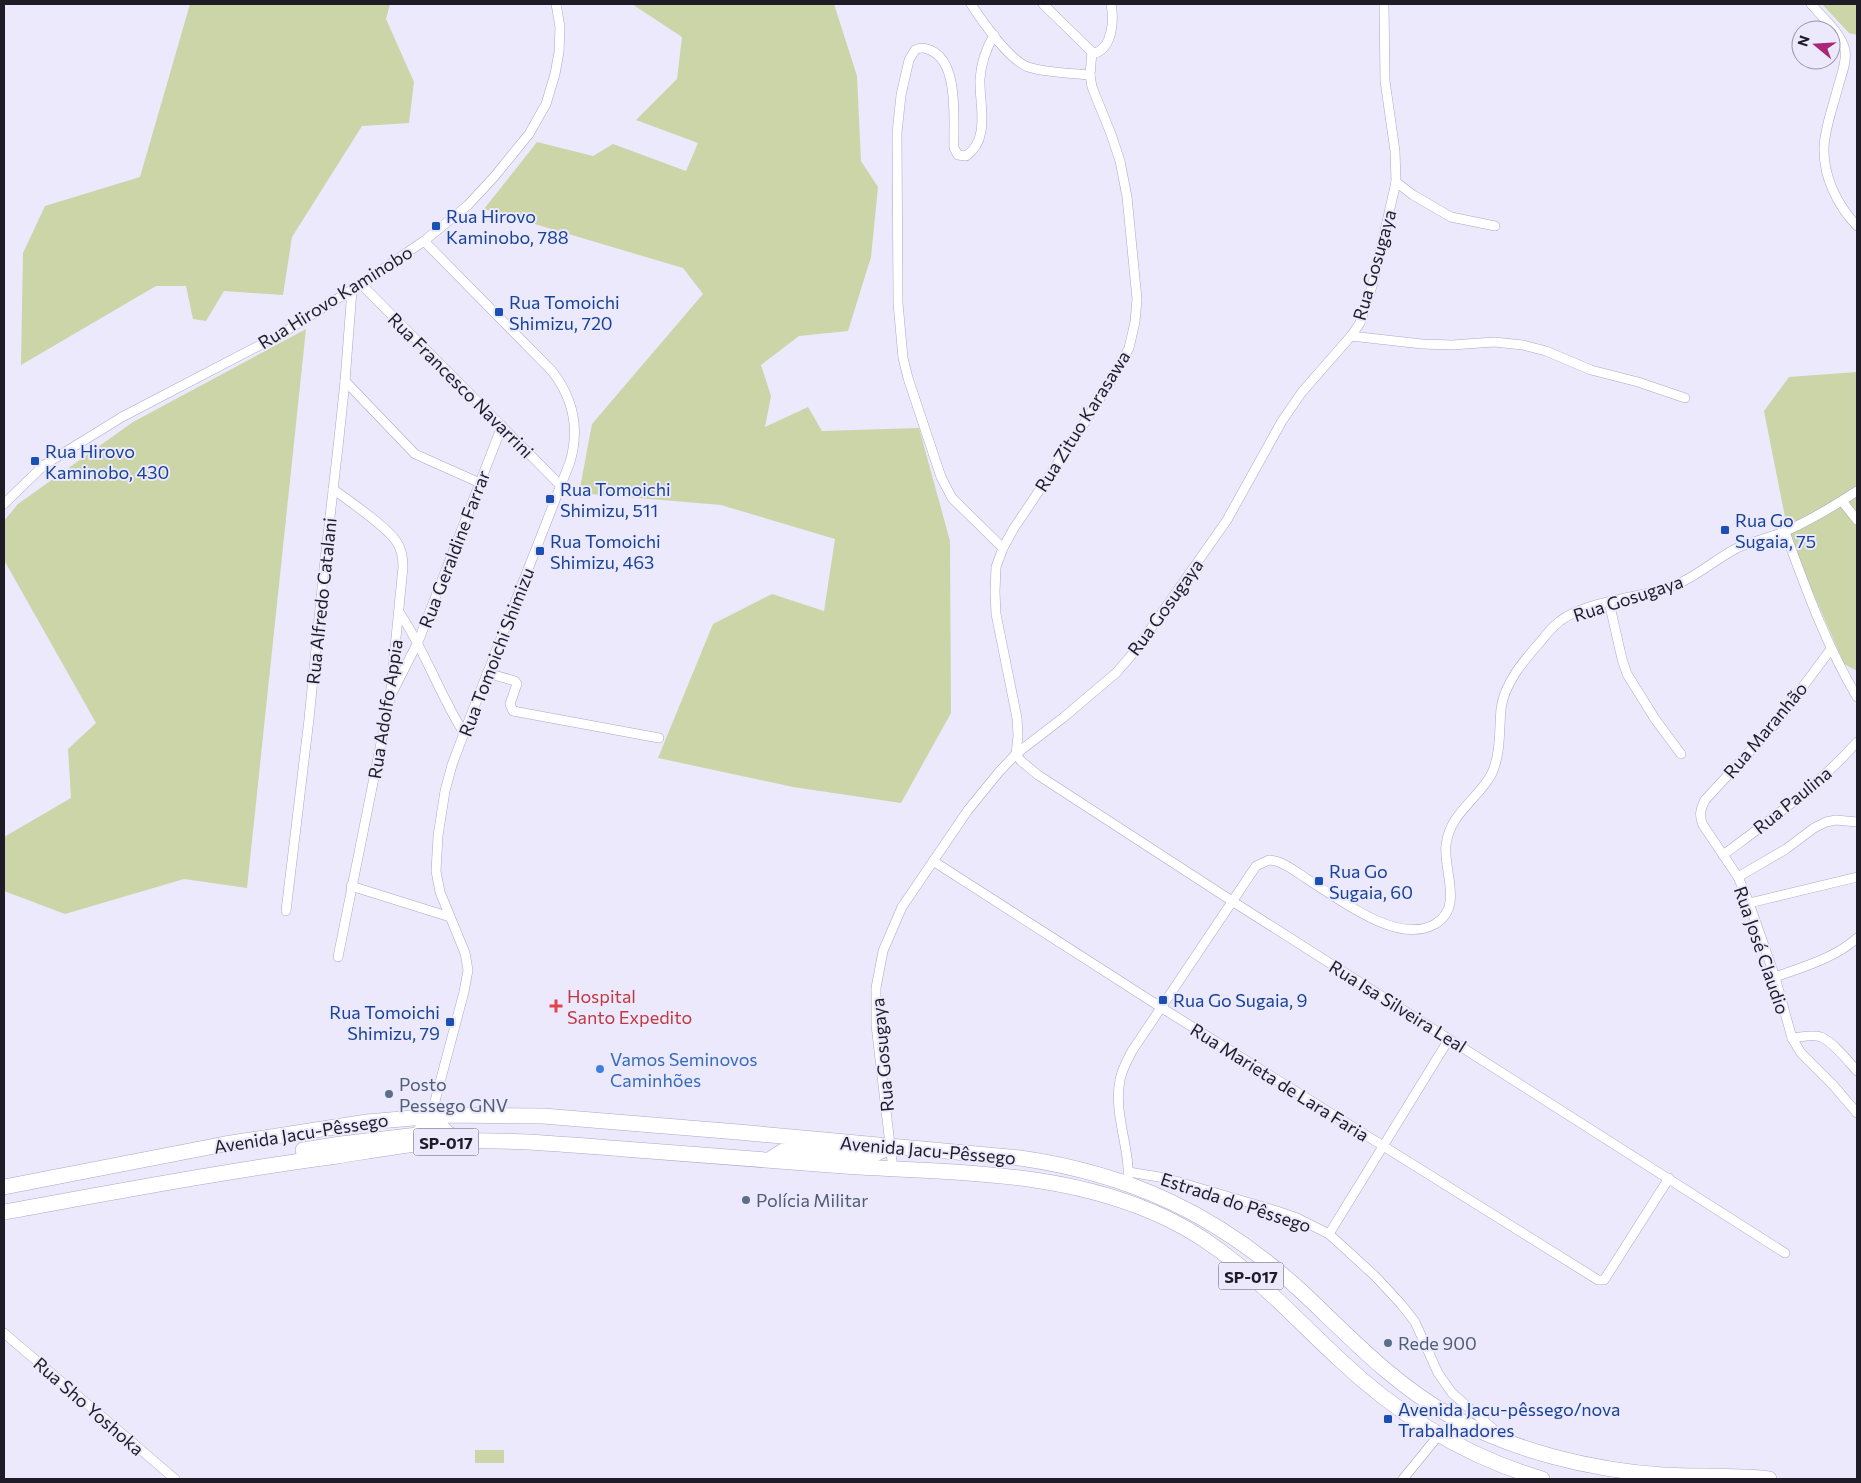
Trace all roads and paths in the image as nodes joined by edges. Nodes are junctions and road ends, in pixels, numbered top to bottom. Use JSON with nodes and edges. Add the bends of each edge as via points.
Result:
{"nodes":[{"id":1,"x":556,"y":4,"type":"edge"},
{"id":2,"x":971,"y":4,"type":"edge"},
{"id":3,"x":1043,"y":4,"type":"edge"},
{"id":4,"x":1111,"y":4,"type":"edge"},
{"id":5,"x":1384,"y":4,"type":"edge"},
{"id":6,"x":1811,"y":4,"type":"edge"},
{"id":7,"x":994,"y":35,"type":"junction"},
{"id":8,"x":1094,"y":52,"type":"junction"},
{"id":9,"x":1090,"y":75,"type":"junction"},
{"id":10,"x":1396,"y":182,"type":"junction"},
{"id":11,"x":1495,"y":226,"type":"dead end"},
{"id":12,"x":1857,"y":226,"type":"edge"},
{"id":13,"x":424,"y":241,"type":"junction"},
{"id":14,"x":361,"y":284,"type":"junction"},
{"id":15,"x":352,"y":290,"type":"junction"},
{"id":16,"x":1350,"y":336,"type":"junction"},
{"id":17,"x":345,"y":381,"type":"junction"},
{"id":18,"x":1685,"y":398,"type":"dead end"},
{"id":19,"x":502,"y":426,"type":"junction"},
{"id":20,"x":480,"y":483,"type":"junction"},
{"id":21,"x":561,"y":486,"type":"junction"},
{"id":22,"x":333,"y":489,"type":"junction"},
{"id":23,"x":1857,"y":491,"type":"edge"},
{"id":24,"x":1842,"y":501,"type":"junction"},
{"id":25,"x":4,"y":504,"type":"edge"},
{"id":26,"x":1857,"y":520,"type":"edge"},
{"id":27,"x":1785,"y":532,"type":"junction"},
{"id":28,"x":1002,"y":548,"type":"junction"},
{"id":29,"x":1609,"y":602,"type":"junction"},
{"id":30,"x":400,"y":612,"type":"junction"},
{"id":31,"x":418,"y":642,"type":"junction"},
{"id":32,"x":1831,"y":648,"type":"junction"},
{"id":33,"x":487,"y":673,"type":"junction"},
{"id":34,"x":1857,"y":697,"type":"edge"},
{"id":35,"x":390,"y":698,"type":"junction"},
{"id":36,"x":464,"y":733,"type":"junction"},
{"id":37,"x":659,"y":738,"type":"dead end"},
{"id":38,"x":1857,"y":742,"type":"edge"},
{"id":39,"x":1016,"y":754,"type":"junction"},
{"id":40,"x":1681,"y":754,"type":"dead end"},
{"id":41,"x":1700,"y":812,"type":"joint"},
{"id":42,"x":1857,"y":822,"type":"edge"},
{"id":43,"x":1723,"y":855,"type":"junction"},
{"id":44,"x":933,"y":861,"type":"junction"},
{"id":45,"x":1738,"y":877,"type":"junction"},
{"id":46,"x":1857,"y":877,"type":"edge"},
{"id":47,"x":351,"y":886,"type":"junction"},
{"id":48,"x":1232,"y":901,"type":"junction"},
{"id":49,"x":1749,"y":903,"type":"junction"},
{"id":50,"x":286,"y":911,"type":"dead end"},
{"id":51,"x":450,"y":917,"type":"junction"},
{"id":52,"x":1857,"y":938,"type":"edge"},
{"id":53,"x":338,"y":957,"type":"dead end"},
{"id":54,"x":1775,"y":977,"type":"junction"},
{"id":55,"x":1162,"y":1008,"type":"junction"},
{"id":56,"x":1792,"y":1038,"type":"junction"},
{"id":57,"x":1449,"y":1039,"type":"junction"},
{"id":58,"x":1857,"y":1071,"type":"edge"},
{"id":59,"x":1857,"y":1113,"type":"edge"},
{"id":60,"x":430,"y":1116,"type":"junction"},
{"id":61,"x":406,"y":1118,"type":"junction"},
{"id":62,"x":576,"y":1119,"type":"junction"},
{"id":63,"x":463,"y":1140,"type":"junction"},
{"id":64,"x":891,"y":1146,"type":"junction"},
{"id":65,"x":1383,"y":1146,"type":"junction"},
{"id":66,"x":311,"y":1149,"type":"junction"},
{"id":67,"x":994,"y":1156,"type":"junction"},
{"id":68,"x":767,"y":1160,"type":"junction"},
{"id":69,"x":262,"y":1166,"type":"junction"},
{"id":70,"x":893,"y":1170,"type":"junction"},
{"id":71,"x":917,"y":1170,"type":"junction"},
{"id":72,"x":1129,"y":1178,"type":"junction"},
{"id":73,"x":1669,"y":1178,"type":"junction"},
{"id":74,"x":4,"y":1187,"type":"edge"},
{"id":75,"x":4,"y":1212,"type":"edge"},
{"id":76,"x":1329,"y":1234,"type":"junction"},
{"id":77,"x":1785,"y":1253,"type":"dead end"},
{"id":78,"x":4,"y":1333,"type":"edge"},
{"id":79,"x":1438,"y":1436,"type":"junction"},
{"id":80,"x":1513,"y":1444,"type":"junction"},
{"id":81,"x":175,"y":1479,"type":"edge"},
{"id":82,"x":1403,"y":1479,"type":"edge"},
{"id":83,"x":1542,"y":1479,"type":"edge"},
{"id":84,"x":1769,"y":1479,"type":"edge"}],
"edges":[{"from":1,"to":13,"type":"street","name":"Rua Hirovo Kaminobo","via":[[560,27],[559,52],[551,88],[537,122],[468,205]]},
{"from":2,"to":7,"type":"street"},
{"from":3,"to":8,"type":"street"},
{"from":4,"to":8,"type":"street","name":"Rua Zituo Karasawa","via":[[1107,42],[1104,48]]},
{"from":5,"to":10,"type":"street","name":"Rua Gosugaya","via":[[1385,81]]},
{"from":6,"to":12,"type":"street","via":[[1834,31],[1845,51],[1826,132],[1825,161],[1839,203]]},
{"from":7,"to":9,"type":"street","via":[[1013,58],[1027,67]]},
{"from":7,"to":28,"type":"street","via":[[986,50],[980,81],[982,128],[975,148],[966,156],[958,155],[954,148],[954,96],[945,64],[936,52],[923,48],[916,50],[909,60],[897,133],[898,303],[908,378],[941,477],[952,498]]},
{"from":8,"to":9,"type":"street","name":"Rua Zituo Karasawa"},
{"from":9,"to":28,"type":"street","name":"Rua Zituo Karasawa","via":[[1120,161],[1136,299],[1135,322],[1129,348],[1117,370]]},
{"from":10,"to":11,"type":"street","via":[[1451,217]]},
{"from":10,"to":16,"type":"street","name":"Rua Gosugaya","via":[[1370,291],[1360,323]]},
{"from":13,"to":14,"type":"street","name":"Rua Hirovo Kaminobo"},
{"from":13,"to":21,"type":"street","name":"Rua Tomoichi Shimizu","via":[[563,385],[571,403],[576,431],[573,453]]},
{"from":14,"to":15,"type":"street","name":"Rua Hirovo Kaminobo"},
{"from":14,"to":19,"type":"street","name":"Rua Francesco Navarrini"},
{"from":15,"to":17,"type":"street","name":"Rua Alfredo Catalani"},
{"from":15,"to":25,"type":"street","name":"Rua Hirovo Kaminobo","via":[[280,334],[81,442],[44,465]]},
{"from":16,"to":18,"type":"street","via":[[1422,344],[1494,342],[1523,345]]},
{"from":16,"to":39,"type":"street","name":"Rua Gosugaya","via":[[1292,406],[1227,520],[1135,651],[1090,696]]},
{"from":17,"to":20,"type":"street","via":[[415,454]]},
{"from":17,"to":22,"type":"street","name":"Rua Alfredo Catalani"},
{"from":19,"to":20,"type":"street","name":"Rua Geraldine Farrar"},
{"from":19,"to":21,"type":"street","name":"Rua Francesco Navarrini"},
{"from":20,"to":31,"type":"street","name":"Rua Geraldine Farrar"},
{"from":21,"to":33,"type":"street","name":"Rua Tomoichi Shimizu"},
{"from":22,"to":30,"type":"street","name":"Rua Adolfo Appia","via":[[387,531],[400,546],[403,567]]},
{"from":22,"to":50,"type":"street","name":"Rua Alfredo Catalani"},
{"from":23,"to":24,"type":"street","name":"Rua Gosugaya"},
{"from":24,"to":26,"type":"street"},
{"from":24,"to":27,"type":"street","name":"Rua Gosugaya"},
{"from":27,"to":29,"type":"street","name":"Rua Gosugaya","via":[[1740,547],[1670,587]]},
{"from":27,"to":32,"type":"street"},
{"from":28,"to":39,"type":"street","name":"Rua Zituo Karasawa","via":[[996,567],[994,592],[1017,718]]},
{"from":29,"to":40,"type":"street","via":[[1627,674]]},
{"from":29,"to":48,"type":"street","name":"Rua Gosugaya","via":[[1560,621],[1512,678],[1501,709],[1500,742],[1492,773],[1458,814],[1448,835],[1446,854],[1451,903],[1442,920],[1426,928],[1401,928],[1380,923],[1276,861],[1269,860],[1256,866]]},
{"from":30,"to":31,"type":"street"},
{"from":30,"to":35,"type":"street","name":"Rua Adolfo Appia"},
{"from":31,"to":35,"type":"street","name":"Rua Geraldine Farrar"},
{"from":31,"to":36,"type":"street"},
{"from":32,"to":34,"type":"street"},
{"from":32,"to":41,"type":"street","name":"Rua Maranhão","via":[[1774,724],[1705,800]]},
{"from":33,"to":36,"type":"street","name":"Rua Tomoichi Shimizu"},
{"from":33,"to":37,"type":"street","via":[[515,681],[517,684],[510,704],[513,711]]},
{"from":35,"to":47,"type":"street","name":"Rua Adolfo Appia"},
{"from":36,"to":51,"type":"street","name":"Rua Tomoichi Shimizu","via":[[446,786],[437,853],[437,880]]},
{"from":38,"to":43,"type":"street","name":"Rua Paulina","via":[[1809,790]]},
{"from":39,"to":44,"type":"street","name":"Rua Gosugaya","via":[[968,810]]},
{"from":39,"to":48,"type":"street","name":"Rua Isa Silveira Leal","via":[[1038,775]]},
{"from":41,"to":43,"type":"street","name":"Rua José Claudio","via":[[1702,826]]},
{"from":42,"to":45,"type":"street","via":[[1826,822],[1786,850]]},
{"from":43,"to":45,"type":"street","name":"Rua José Claudio"},
{"from":44,"to":55,"type":"street","name":"Rua Marieta de Lara Faria"},
{"from":44,"to":64,"type":"street","name":"Rua Gosugaya","via":[[902,907],[891,931],[883,951],[876,988],[876,1025]]},
{"from":45,"to":49,"type":"street","name":"Rua José Claudio"},
{"from":46,"to":49,"type":"street"},
{"from":47,"to":51,"type":"street"},
{"from":47,"to":53,"type":"street","name":"Rua Adolfo Appia"},
{"from":48,"to":55,"type":"street","name":"Rua Gosugaya"},
{"from":48,"to":57,"type":"street","name":"Rua Isa Silveira Leal"},
{"from":49,"to":54,"type":"street","name":"Rua José Claudio"},
{"from":51,"to":60,"type":"street","name":"Rua Tomoichi Shimizu","via":[[465,953],[468,970]]},
{"from":52,"to":54,"type":"street","via":[[1828,957]]},
{"from":54,"to":56,"type":"street","name":"Rua José Claudio"},
{"from":55,"to":65,"type":"street","name":"Rua Marieta de Lara Faria"},
{"from":55,"to":72,"type":"street","name":"Rua Gosugaya","via":[[1132,1052],[1120,1079],[1119,1101]]},
{"from":56,"to":58,"type":"street","via":[[1821,1037]]},
{"from":56,"to":59,"type":"street","name":"Rua José Claudio","via":[[1801,1053]]},
{"from":57,"to":65,"type":"street"},
{"from":57,"to":73,"type":"street","name":"Rua Isa Silveira Leal"},
{"from":60,"to":61,"type":"highway","name":"Avenida Jacu-Pêssego","number":"SP-017"},
{"from":60,"to":62,"type":"highway","name":"Avenida Jacu-Pêssego","number":"SP-017"},
{"from":60,"to":63,"type":"highway","via":[[448,1134]]},
{"from":60,"to":66,"type":"highway","via":[[418,1135]]},
{"from":61,"to":66,"type":"highway","via":[[411,1126],[408,1131],[327,1141]]},
{"from":61,"to":74,"type":"highway","name":"Avenida Jacu-Pêssego","number":"SP-017","via":[[193,1150]]},
{"from":62,"to":63,"type":"highway","via":[[559,1126],[460,1123],[454,1131]]},
{"from":62,"to":64,"type":"highway","name":"Avenida Jacu-Pêssego","number":"SP-017"},
{"from":63,"to":68,"type":"highway","name":"Avenida Jacu-Pêssego","number":"SP-017","via":[[538,1142]]},
{"from":63,"to":69,"type":"highway","name":"Avenida Jacu-Pêssego","number":"SP-017"},
{"from":64,"to":67,"type":"highway","name":"Avenida Jacu-Pêssego","number":"SP-017"},
{"from":64,"to":68,"type":"highway","via":[[871,1156],[783,1151]]},
{"from":64,"to":70,"type":"street","name":"Rua Gosugaya"},
{"from":65,"to":73,"type":"street","name":"Rua Marieta de Lara Faria","via":[[1595,1278],[1604,1280]]},
{"from":65,"to":76,"type":"street"},
{"from":66,"to":69,"type":"highway","via":[[279,1154]]},
{"from":67,"to":71,"type":"highway","via":[[973,1161],[908,1155],[904,1163]]},
{"from":67,"to":72,"type":"highway","name":"Avenida Jacu-Pêssego","number":"SP-017"},
{"from":68,"to":70,"type":"highway","name":"Avenida Jacu-Pêssego","number":"SP-017"},
{"from":69,"to":75,"type":"highway","name":"Avenida Jacu-Pêssego","number":"SP-017"},
{"from":70,"to":71,"type":"highway","name":"Avenida Jacu-Pêssego","number":"SP-017"},
{"from":71,"to":79,"type":"highway","name":"Avenida Jacu-Pêssego","number":"SP-017","via":[[1048,1180],[1127,1202],[1170,1219],[1240,1266],[1374,1390]]},
{"from":72,"to":76,"type":"street","name":"Estrada do Pêssego","via":[[1165,1178],[1297,1218]]},
{"from":72,"to":80,"type":"highway","name":"Avenida Jacu-Pêssego","number":"SP-017","via":[[1224,1231],[1272,1266],[1393,1378],[1450,1415]]},
{"from":73,"to":77,"type":"street","name":"Rua Isa Silveira Leal"},
{"from":76,"to":80,"type":"street","name":"Estrada do Pêssego","via":[[1375,1276],[1415,1322],[1438,1373],[1452,1393]]},
{"from":78,"to":81,"type":"street","name":"Rua Sho Yoshoka"},
{"from":79,"to":82,"type":"street"},
{"from":79,"to":83,"type":"highway","name":"Avenida Jacu-Pêssego","number":"SP-017","via":[[1505,1467]]},
{"from":80,"to":84,"type":"highway","name":"Avenida Jacu-Pêssego","number":"SP-017","via":[[1610,1469],[1662,1475]]}]}
